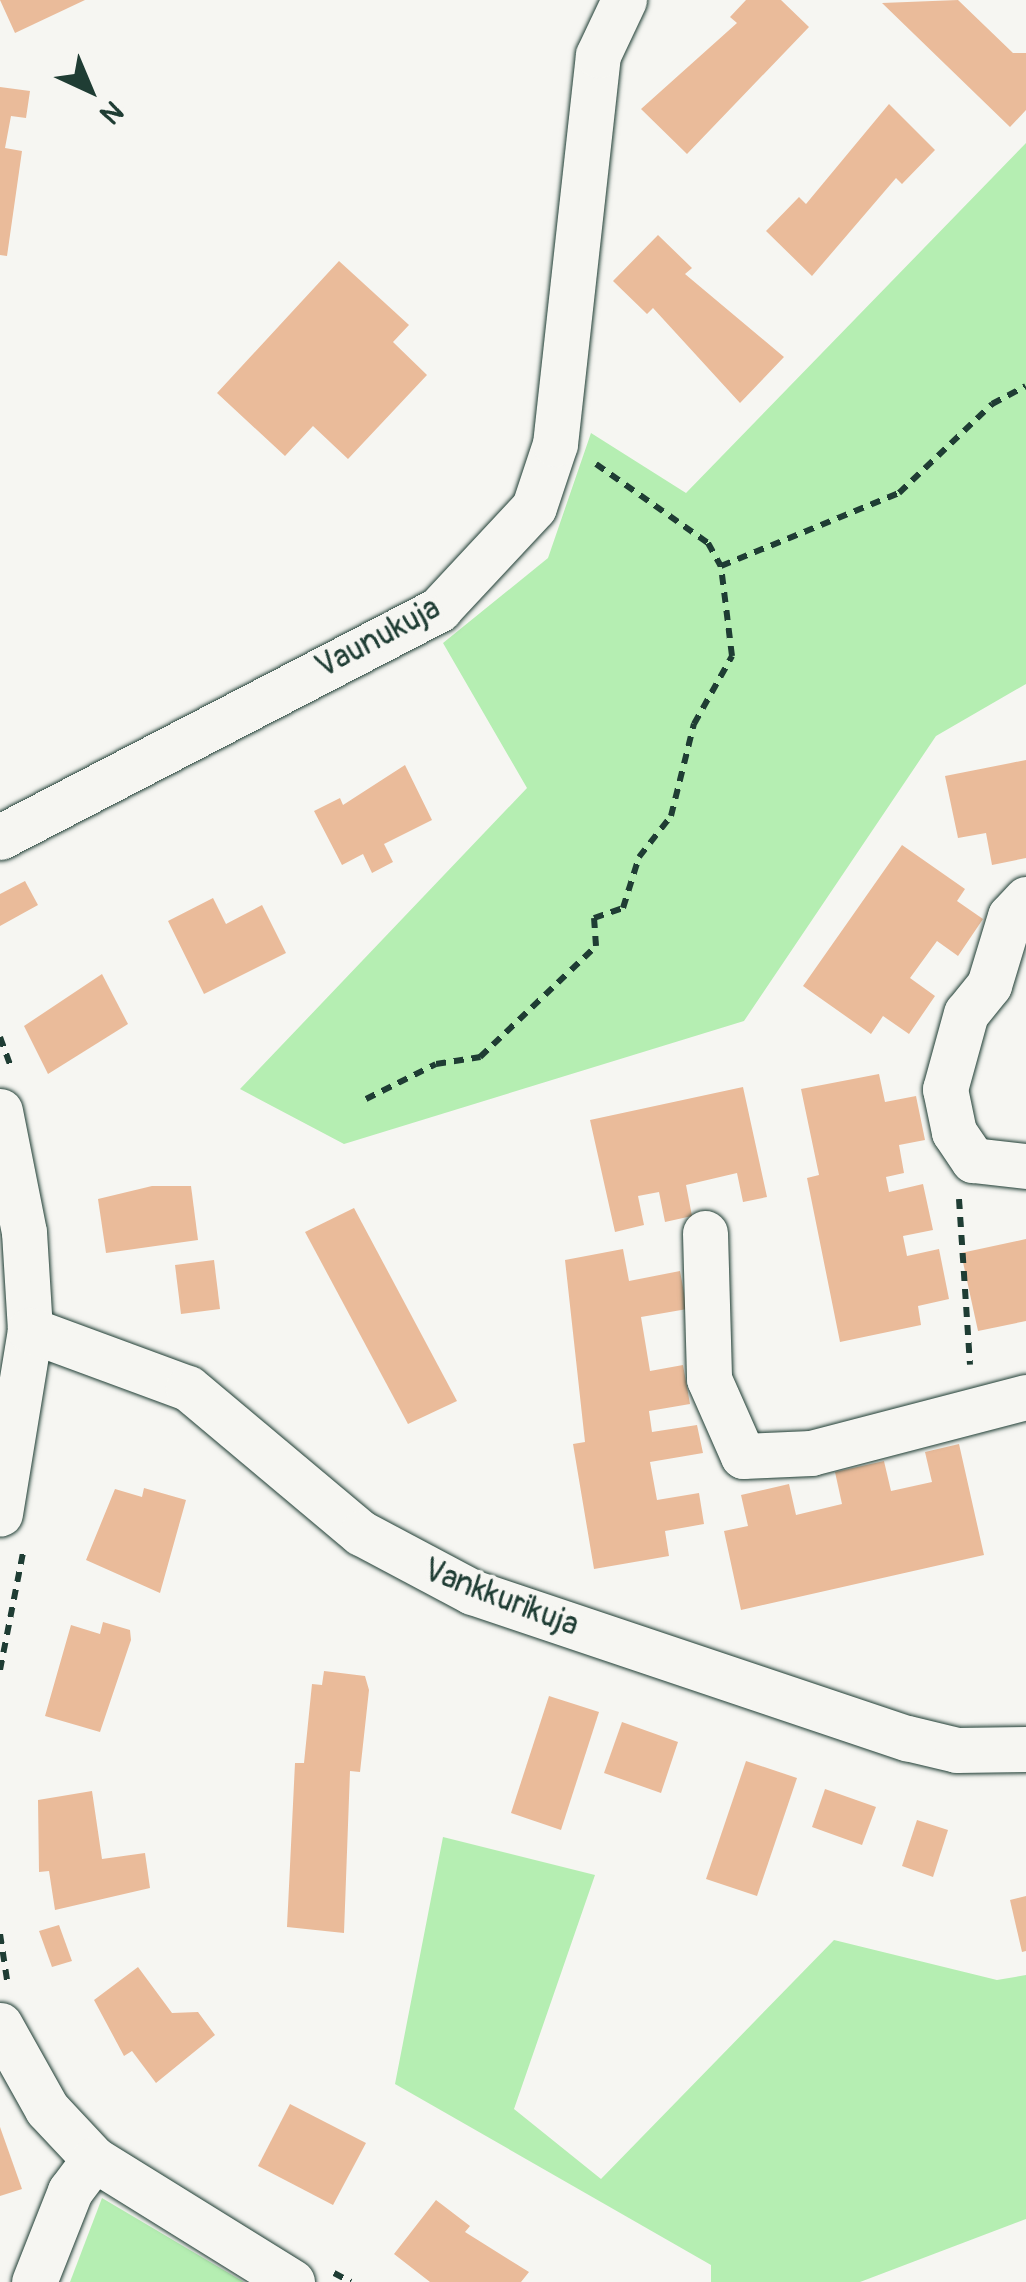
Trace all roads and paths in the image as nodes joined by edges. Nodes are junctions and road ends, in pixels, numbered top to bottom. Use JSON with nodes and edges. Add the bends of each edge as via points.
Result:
{"nodes":[{"id":1,"x":624,"y":0,"type":"edge"},
{"id":2,"x":1026,"y":386,"type":"edge"},
{"id":3,"x":555,"y":444,"type":"junction"},
{"id":4,"x":720,"y":566,"type":"junction"},
{"id":5,"x":0,"y":836,"type":"edge"},
{"id":6,"x":1026,"y":899,"type":"edge"},
{"id":7,"x":1008,"y":980,"type":"edge"},
{"id":8,"x":366,"y":1099,"type":"dead end"},
{"id":9,"x":0,"y":1111,"type":"edge"},
{"id":10,"x":972,"y":1160,"type":"junction"},
{"id":11,"x":1026,"y":1166,"type":"edge"},
{"id":12,"x":705,"y":1233,"type":"dead end"},
{"id":13,"x":30,"y":1330,"type":"junction"},
{"id":14,"x":1026,"y":1397,"type":"edge"},
{"id":15,"x":980,"y":1408,"type":"junction"},
{"id":16,"x":0,"y":1514,"type":"edge"},
{"id":17,"x":1026,"y":1748,"type":"edge"},
{"id":18,"x":0,"y":2025,"type":"edge"},
{"id":19,"x":94,"y":2159,"type":"junction"},
{"id":20,"x":34,"y":2282,"type":"edge"},
{"id":21,"x":292,"y":2282,"type":"edge"}],
"edges":[{"from":1,"to":3,"type":"street","name":"Vaunukuja","via":[[598,54]]},
{"from":2,"to":4,"type":"path","via":[[992,404],[899,493]]},
{"from":3,"to":4,"type":"path","via":[[630,481],[708,543]]},
{"from":3,"to":5,"type":"street","name":"Vaunukuja","via":[[534,507],[439,609]]},
{"from":4,"to":8,"type":"path","via":[[732,656],[694,724],[672,816],[639,858],[623,908],[594,918],[596,946],[480,1057],[436,1064]]},
{"from":6,"to":7,"type":"street","via":[[1010,916]]},
{"from":7,"to":10,"type":"street","via":[[966,1013],[945,1089],[954,1132]]},
{"from":9,"to":13,"type":"street","via":[[24,1232]]},
{"from":10,"to":11,"type":"street"},
{"from":10,"to":15,"type":"path","via":[[954,1214]]},
{"from":12,"to":15,"type":"street","via":[[709,1379],[743,1456],[811,1453]]},
{"from":13,"to":16,"type":"street"},
{"from":13,"to":17,"type":"street","name":"Vankkurikuja","via":[[188,1388],[361,1533],[472,1592],[907,1738],[957,1750]]},
{"from":14,"to":15,"type":"street"},
{"from":18,"to":19,"type":"street","via":[[46,2108]]},
{"from":19,"to":20,"type":"street"},
{"from":19,"to":21,"type":"street"}]}
